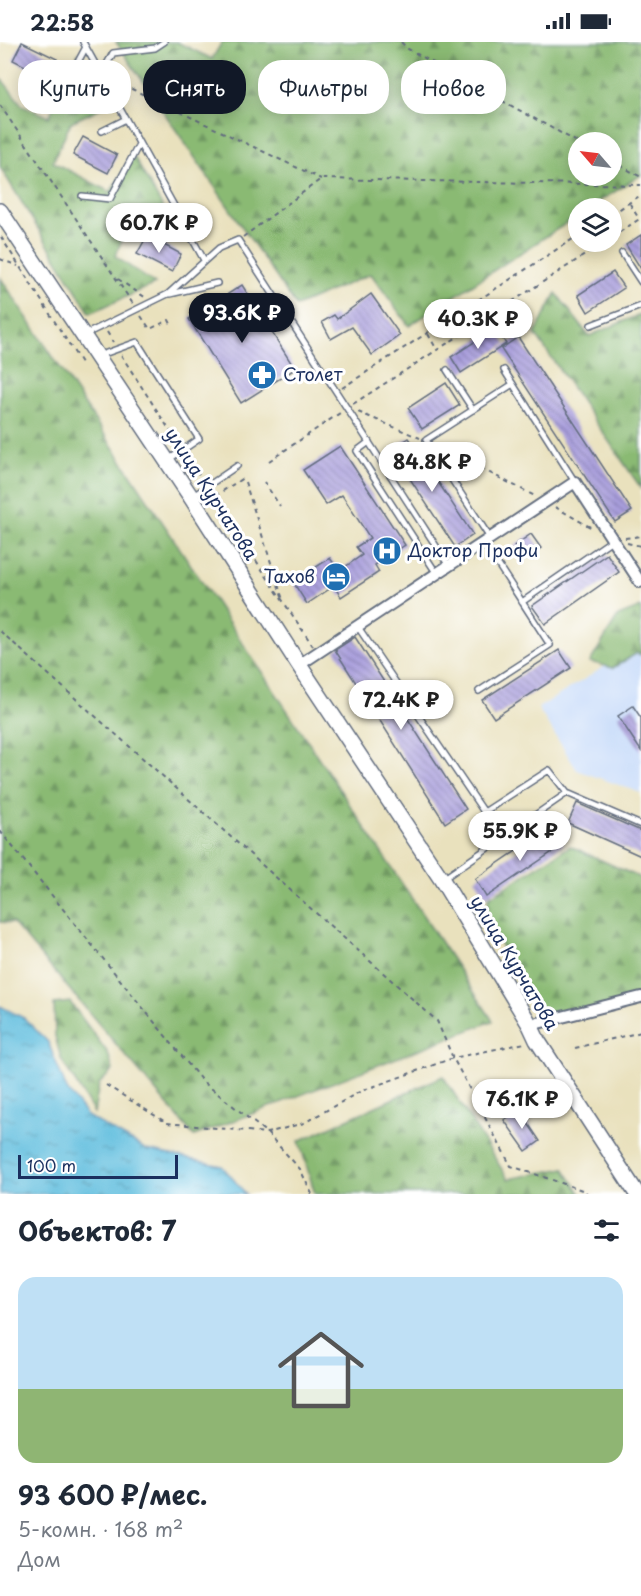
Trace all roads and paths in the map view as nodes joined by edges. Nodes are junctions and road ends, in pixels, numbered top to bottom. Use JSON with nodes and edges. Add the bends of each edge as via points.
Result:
{"nodes":[{"id":1,"x":164,"y":42,"type":"edge"},
{"id":2,"x":401,"y":42,"type":"edge"},
{"id":3,"x":84,"y":45,"type":"edge"},
{"id":4,"x":77,"y":60,"type":"edge"},
{"id":5,"x":92,"y":60,"type":"edge"},
{"id":6,"x":108,"y":60,"type":"edge"},
{"id":7,"x":131,"y":89,"type":"edge"},
{"id":8,"x":0,"y":105,"type":"edge"},
{"id":9,"x":123,"y":114,"type":"edge"},
{"id":10,"x":126,"y":119,"type":"junction"},
{"id":11,"x":102,"y":131,"type":"dead end"},
{"id":12,"x":568,"y":137,"type":"edge"},
{"id":13,"x":139,"y":144,"type":"junction"},
{"id":14,"x":622,"y":167,"type":"edge"},
{"id":15,"x":641,"y":177,"type":"edge"},
{"id":16,"x":321,"y":179,"type":"junction"},
{"id":17,"x":641,"y":185,"type":"edge"},
{"id":18,"x":641,"y":195,"type":"edge"},
{"id":19,"x":82,"y":196,"type":"dead end"},
{"id":20,"x":629,"y":203,"type":"junction"},
{"id":21,"x":622,"y":208,"type":"edge"},
{"id":22,"x":0,"y":211,"type":"edge"},
{"id":23,"x":640,"y":219,"type":"edge"},
{"id":24,"x":184,"y":224,"type":"junction"},
{"id":25,"x":622,"y":231,"type":"edge"},
{"id":26,"x":162,"y":233,"type":"dead end"},
{"id":27,"x":0,"y":236,"type":"edge"},
{"id":28,"x":238,"y":240,"type":"junction"},
{"id":29,"x":568,"y":242,"type":"edge"},
{"id":30,"x":589,"y":252,"type":"edge"},
{"id":31,"x":622,"y":253,"type":"dead end"},
{"id":32,"x":0,"y":260,"type":"edge"},
{"id":33,"x":204,"y":260,"type":"junction"},
{"id":34,"x":18,"y":266,"type":"junction"},
{"id":35,"x":116,"y":278,"type":"junction"},
{"id":36,"x":641,"y":282,"type":"edge"},
{"id":37,"x":217,"y":283,"type":"dead end"},
{"id":38,"x":168,"y":294,"type":"junction"},
{"id":39,"x":481,"y":298,"type":"junction"},
{"id":40,"x":152,"y":302,"type":"junction"},
{"id":41,"x":641,"y":306,"type":"edge"},
{"id":42,"x":136,"y":309,"type":"junction"},
{"id":43,"x":455,"y":315,"type":"junction"},
{"id":44,"x":491,"y":315,"type":"junction"},
{"id":45,"x":171,"y":324,"type":"dead end"},
{"id":46,"x":591,"y":325,"type":"dead end"},
{"id":47,"x":465,"y":332,"type":"junction"},
{"id":48,"x":427,"y":333,"type":"junction"},
{"id":49,"x":83,"y":335,"type":"junction"},
{"id":50,"x":437,"y":350,"type":"junction"},
{"id":51,"x":97,"y":357,"type":"junction"},
{"id":52,"x":83,"y":366,"type":"dead end"},
{"id":53,"x":447,"y":370,"type":"dead end"},
{"id":54,"x":504,"y":370,"type":"dead end"},
{"id":55,"x":513,"y":384,"type":"junction"},
{"id":56,"x":337,"y":392,"type":"junction"},
{"id":57,"x":347,"y":408,"type":"junction"},
{"id":58,"x":473,"y":410,"type":"junction"},
{"id":59,"x":426,"y":440,"type":"junction"},
{"id":60,"x":369,"y":442,"type":"junction"},
{"id":61,"x":166,"y":461,"type":"junction"},
{"id":62,"x":269,"y":461,"type":"dead end"},
{"id":63,"x":237,"y":465,"type":"dead end"},
{"id":64,"x":243,"y":478,"type":"dead end"},
{"id":65,"x":245,"y":482,"type":"dead end"},
{"id":66,"x":574,"y":482,"type":"junction"},
{"id":67,"x":264,"y":483,"type":"dead end"},
{"id":68,"x":191,"y":497,"type":"junction"},
{"id":69,"x":214,"y":497,"type":"dead end"},
{"id":70,"x":545,"y":502,"type":"junction"},
{"id":71,"x":280,"y":506,"type":"dead end"},
{"id":72,"x":593,"y":529,"type":"dead end"},
{"id":73,"x":641,"y":536,"type":"edge"},
{"id":74,"x":612,"y":540,"type":"junction"},
{"id":75,"x":487,"y":541,"type":"junction"},
{"id":76,"x":449,"y":566,"type":"junction"},
{"id":77,"x":437,"y":574,"type":"junction"},
{"id":78,"x":641,"y":581,"type":"edge"},
{"id":79,"x":522,"y":602,"type":"junction"},
{"id":80,"x":284,"y":603,"type":"dead end"},
{"id":81,"x":358,"y":626,"type":"junction"},
{"id":82,"x":0,"y":631,"type":"edge"},
{"id":83,"x":299,"y":665,"type":"junction"},
{"id":84,"x":479,"y":691,"type":"dead end"},
{"id":85,"x":567,"y":794,"type":"junction"},
{"id":86,"x":641,"y":825,"type":"edge"},
{"id":87,"x":0,"y":831,"type":"edge"},
{"id":88,"x":442,"y":880,"type":"junction"},
{"id":89,"x":641,"y":997,"type":"edge"},
{"id":90,"x":530,"y":1025,"type":"junction"},
{"id":91,"x":641,"y":1032,"type":"edge"},
{"id":92,"x":537,"y":1040,"type":"junction"},
{"id":93,"x":574,"y":1048,"type":"dead end"},
{"id":94,"x":453,"y":1058,"type":"junction"},
{"id":95,"x":106,"y":1085,"type":"dead end"},
{"id":96,"x":267,"y":1133,"type":"junction"},
{"id":97,"x":312,"y":1194,"type":"edge"},
{"id":98,"x":587,"y":1194,"type":"edge"},
{"id":99,"x":637,"y":1194,"type":"edge"}],
"edges":[{"from":1,"to":6,"type":"lane","via":[[155,48],[112,53]]},
{"from":2,"to":12,"type":"path","via":[[408,50]]},
{"from":3,"to":4,"type":"lane"},
{"from":3,"to":5,"type":"lane"},
{"from":7,"to":16,"type":"path"},
{"from":8,"to":35,"type":"path"},
{"from":9,"to":10,"type":"lane"},
{"from":10,"to":11,"type":"lane"},
{"from":10,"to":13,"type":"lane"},
{"from":13,"to":19,"type":"lane","via":[[110,199]]},
{"from":13,"to":24,"type":"lane"},
{"from":14,"to":15,"type":"path"},
{"from":16,"to":17,"type":"path"},
{"from":16,"to":28,"type":"path"},
{"from":18,"to":20,"type":"path"},
{"from":20,"to":21,"type":"path"},
{"from":20,"to":23,"type":"path"},
{"from":22,"to":49,"type":"main road","name":"улица Курчатова"},
{"from":23,"to":25,"type":"path"},
{"from":24,"to":26,"type":"lane"},
{"from":24,"to":33,"type":"lane"},
{"from":27,"to":34,"type":"path"},
{"from":28,"to":33,"type":"lane"},
{"from":28,"to":56,"type":"lane"},
{"from":29,"to":39,"type":"path"},
{"from":30,"to":44,"type":"path"},
{"from":31,"to":36,"type":"lane"},
{"from":32,"to":34,"type":"path"},
{"from":33,"to":38,"type":"lane"},
{"from":34,"to":52,"type":"path"},
{"from":35,"to":40,"type":"path"},
{"from":35,"to":42,"type":"path"},
{"from":37,"to":38,"type":"lane"},
{"from":38,"to":40,"type":"lane"},
{"from":39,"to":43,"type":"path"},
{"from":39,"to":44,"type":"path"},
{"from":40,"to":42,"type":"lane"},
{"from":41,"to":46,"type":"lane"},
{"from":42,"to":45,"type":"path","via":[[150,329],[169,320]]},
{"from":42,"to":49,"type":"lane"},
{"from":43,"to":47,"type":"path"},
{"from":43,"to":48,"type":"path"},
{"from":44,"to":47,"type":"path"},
{"from":47,"to":50,"type":"path"},
{"from":48,"to":50,"type":"path"},
{"from":48,"to":56,"type":"path"},
{"from":49,"to":51,"type":"main road","name":"улица Курчатова"},
{"from":50,"to":57,"type":"path"},
{"from":51,"to":61,"type":"main road","name":"улица Курчатова"},
{"from":51,"to":61,"type":"lane","via":[[137,342],[199,439]]},
{"from":53,"to":58,"type":"lane"},
{"from":54,"to":55,"type":"lane"},
{"from":55,"to":58,"type":"lane"},
{"from":55,"to":66,"type":"lane"},
{"from":56,"to":57,"type":"lane"},
{"from":57,"to":59,"type":"path"},
{"from":57,"to":60,"type":"lane"},
{"from":57,"to":62,"type":"path"},
{"from":58,"to":59,"type":"lane"},
{"from":59,"to":70,"type":"path"},
{"from":59,"to":75,"type":"lane"},
{"from":60,"to":76,"type":"lane"},
{"from":60,"to":77,"type":"lane","via":[[357,451]]},
{"from":61,"to":68,"type":"main road","name":"улица Курчатова"},
{"from":63,"to":68,"type":"lane"},
{"from":64,"to":69,"type":"path"},
{"from":65,"to":80,"type":"path"},
{"from":66,"to":70,"type":"street"},
{"from":66,"to":74,"type":"street"},
{"from":67,"to":71,"type":"path"},
{"from":68,"to":83,"type":"main road","name":"улица Курчатова"},
{"from":70,"to":72,"type":"path"},
{"from":70,"to":75,"type":"street"},
{"from":73,"to":74,"type":"path"},
{"from":74,"to":78,"type":"street"},
{"from":74,"to":79,"type":"lane"},
{"from":75,"to":76,"type":"street"},
{"from":75,"to":79,"type":"lane"},
{"from":76,"to":77,"type":"street"},
{"from":77,"to":81,"type":"street"},
{"from":79,"to":84,"type":"lane","via":[[550,645]]},
{"from":81,"to":83,"type":"street"},
{"from":81,"to":85,"type":"lane","via":[[484,812],[549,770]]},
{"from":82,"to":94,"type":"path","via":[[437,1021]]},
{"from":83,"to":88,"type":"main road","name":"улица Курчатова"},
{"from":85,"to":86,"type":"lane"},
{"from":85,"to":88,"type":"lane"},
{"from":87,"to":96,"type":"path","via":[[202,1081]]},
{"from":88,"to":90,"type":"main road","name":"улица Курчатова"},
{"from":89,"to":90,"type":"street"},
{"from":90,"to":92,"type":"main road","name":"улица Курчатова"},
{"from":91,"to":93,"type":"path"},
{"from":92,"to":94,"type":"path"},
{"from":92,"to":99,"type":"main road","name":"улица Курчатова"},
{"from":94,"to":96,"type":"path","via":[[361,1091],[304,1123]]},
{"from":94,"to":98,"type":"path","via":[[511,1166]]},
{"from":95,"to":96,"type":"path","via":[[167,1123]]},
{"from":96,"to":97,"type":"path","via":[[300,1169]]}]}
